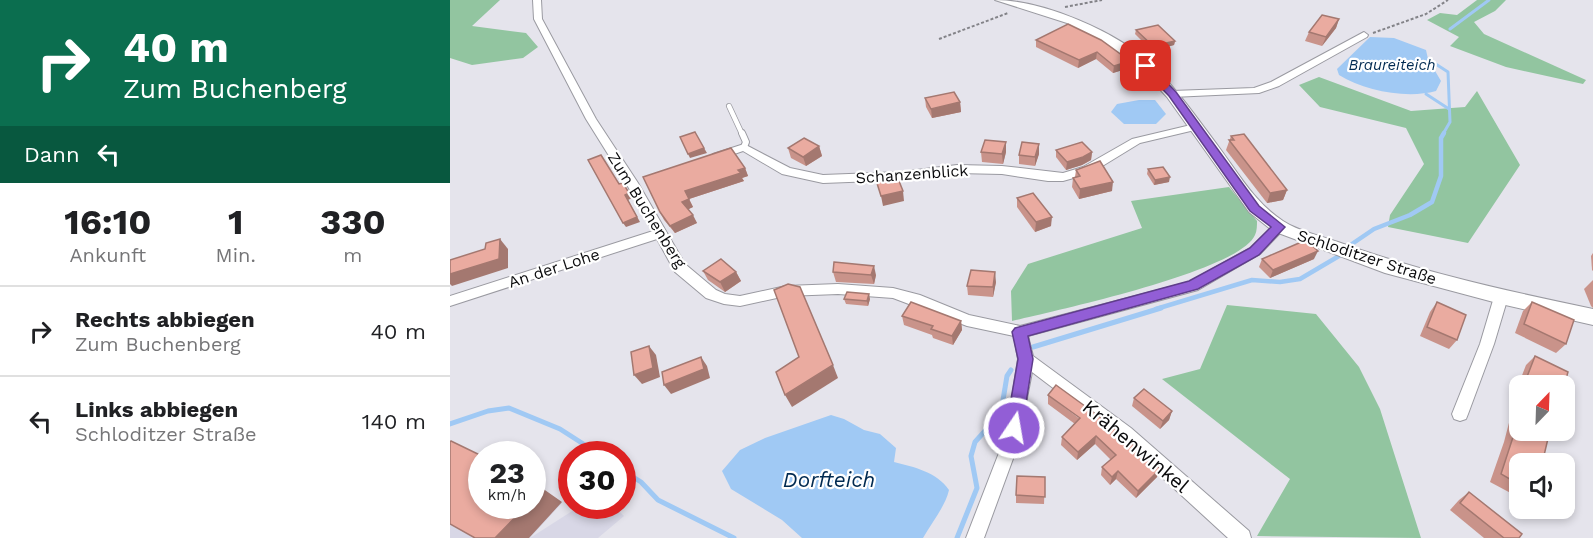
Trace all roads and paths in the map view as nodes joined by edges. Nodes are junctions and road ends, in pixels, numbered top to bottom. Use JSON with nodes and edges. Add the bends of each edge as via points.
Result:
{"nodes":[{"id":1,"x":537,"y":0,"type":"edge"},
{"id":2,"x":1001,"y":0,"type":"edge"},
{"id":3,"x":1102,"y":0,"type":"edge"},
{"id":4,"x":1448,"y":0,"type":"edge"},
{"id":5,"x":1024,"y":6,"type":"junction"},
{"id":6,"x":1050,"y":12,"type":"junction"},
{"id":7,"x":1364,"y":35,"type":"joint"},
{"id":8,"x":939,"y":39,"type":"dead end"},
{"id":9,"x":1172,"y":94,"type":"junction"},
{"id":10,"x":729,"y":106,"type":"dead end"},
{"id":11,"x":1195,"y":127,"type":"junction"},
{"id":12,"x":744,"y":147,"type":"junction"},
{"id":13,"x":711,"y":158,"type":"edge"},
{"id":14,"x":1279,"y":227,"type":"junction"},
{"id":15,"x":659,"y":234,"type":"junction"},
{"id":16,"x":1502,"y":297,"type":"junction"},
{"id":17,"x":450,"y":302,"type":"edge"},
{"id":18,"x":1593,"y":317,"type":"edge"},
{"id":19,"x":1020,"y":332,"type":"junction"},
{"id":20,"x":1026,"y":359,"type":"junction"},
{"id":21,"x":1460,"y":414,"type":"dead end"},
{"id":22,"x":975,"y":538,"type":"edge"},
{"id":23,"x":1242,"y":538,"type":"edge"}],
"edges":[{"from":1,"to":15,"type":"street","name":"Zum Buchenberg","via":[[538,19],[591,118],[638,182]]},
{"from":2,"to":5,"type":"street","name":"Schloditzer Straße"},
{"from":3,"to":6,"type":"path"},
{"from":4,"to":7,"type":"path","via":[[1426,14]]},
{"from":5,"to":6,"type":"street","name":"Schloditzer Straße"},
{"from":5,"to":8,"type":"path"},
{"from":6,"to":9,"type":"street","name":"Schloditzer Straße","via":[[1111,42],[1146,66]]},
{"from":7,"to":9,"type":"street","via":[[1256,91]]},
{"from":9,"to":11,"type":"street","name":"Schloditzer Straße"},
{"from":10,"to":12,"type":"lane","via":[[746,142]]},
{"from":11,"to":12,"type":"street","name":"Schanzenblick","via":[[1136,141],[1087,170],[1063,177],[957,169],[901,177],[823,179],[786,171]]},
{"from":11,"to":14,"type":"street","name":"Schloditzer Straße","via":[[1255,208]]},
{"from":12,"to":13,"type":"street"},
{"from":14,"to":16,"type":"street","name":"Schloditzer Straße","via":[[1384,266]]},
{"from":14,"to":19,"type":"street","name":"Zum Buchenberg","via":[[1254,251],[1193,286]]},
{"from":15,"to":17,"type":"street","name":"An der Lohe"},
{"from":15,"to":19,"type":"street","name":"Zum Buchenberg","via":[[680,268],[711,294],[724,299],[740,301],[786,291],[838,289],[893,293],[967,320]]},
{"from":16,"to":18,"type":"street","name":"Schloditzer Straße"},
{"from":16,"to":21,"type":"street"},
{"from":19,"to":20,"type":"street"},
{"from":20,"to":22,"type":"street","via":[[1010,445]]},
{"from":20,"to":23,"type":"street","name":"Krähenwinkel","via":[[1125,434]]}]}
